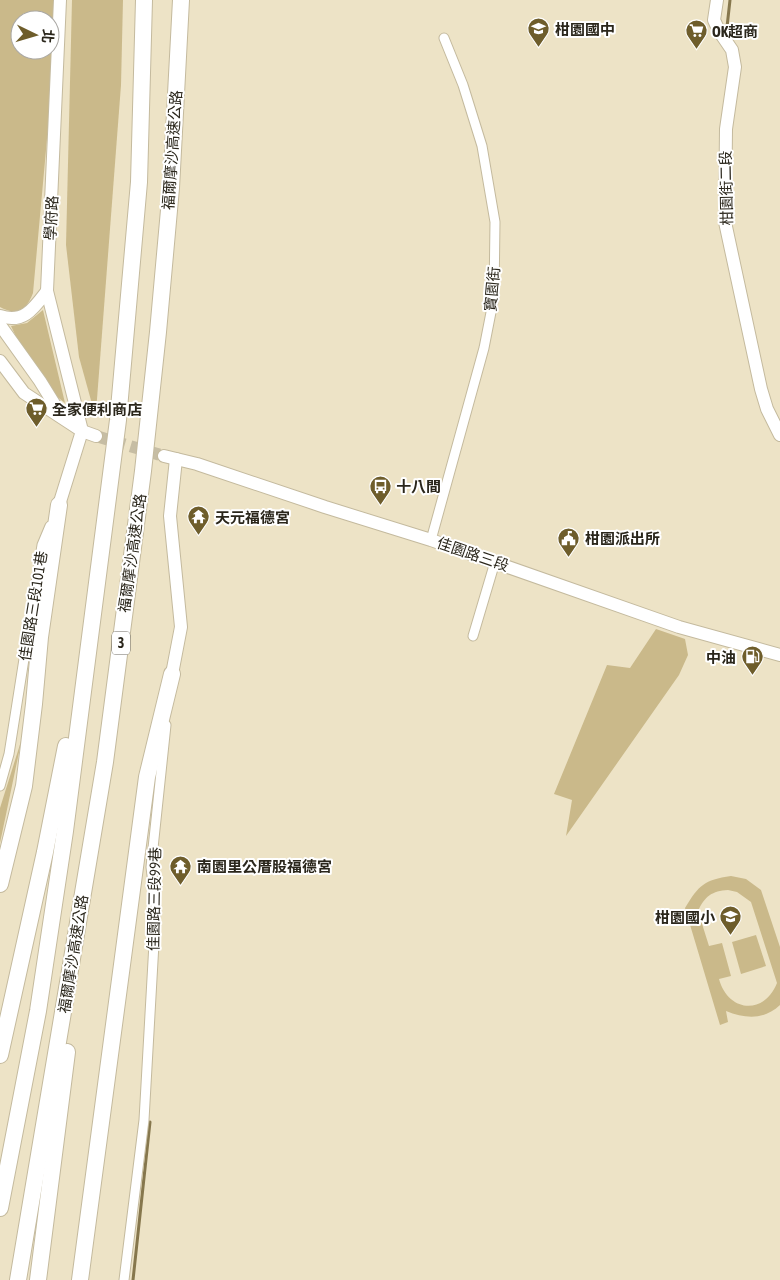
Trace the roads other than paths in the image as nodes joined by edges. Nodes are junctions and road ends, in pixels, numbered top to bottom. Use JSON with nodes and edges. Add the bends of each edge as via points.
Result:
{"nodes":[{"id":1,"x":60,"y":0,"type":"edge"},
{"id":2,"x":144,"y":0,"type":"edge"},
{"id":3,"x":181,"y":0,"type":"edge"},
{"id":4,"x":717,"y":0,"type":"edge"},
{"id":5,"x":444,"y":38,"type":"dead end"},
{"id":6,"x":47,"y":291,"type":"junction"},
{"id":7,"x":0,"y":316,"type":"edge"},
{"id":8,"x":0,"y":326,"type":"edge"},
{"id":9,"x":0,"y":361,"type":"edge"},
{"id":10,"x":63,"y":420,"type":"junction"},
{"id":11,"x":82,"y":431,"type":"junction"},
{"id":12,"x":780,"y":434,"type":"edge"},
{"id":13,"x":96,"y":436,"type":"tunnel mouth"},
{"id":14,"x":170,"y":458,"type":"joint"},
{"id":15,"x":59,"y":505,"type":"junction"},
{"id":16,"x":431,"y":540,"type":"junction"},
{"id":17,"x":495,"y":562,"type":"junction"},
{"id":18,"x":92,"y":611,"type":"junction"},
{"id":19,"x":473,"y":636,"type":"dead end"},
{"id":20,"x":780,"y":655,"type":"edge"},
{"id":21,"x":172,"y":674,"type":"junction"},
{"id":22,"x":105,"y":762,"type":"junction"},
{"id":23,"x":0,"y":786,"type":"edge"},
{"id":24,"x":0,"y":884,"type":"edge"},
{"id":25,"x":0,"y":1055,"type":"edge"},
{"id":26,"x":0,"y":1208,"type":"edge"},
{"id":27,"x":18,"y":1280,"type":"edge"},
{"id":28,"x":38,"y":1280,"type":"edge"},
{"id":29,"x":80,"y":1280,"type":"edge"},
{"id":30,"x":124,"y":1280,"type":"edge"}],
"edges":[{"from":1,"to":6,"type":"street","name":"學府路"},
{"from":2,"to":18,"type":"highway","name":"福爾摩沙高速公路","number":"3","via":[[137,202],[118,420]]},
{"from":3,"to":22,"type":"highway","name":"福爾摩沙高速公路","number":"3","via":[[171,188],[158,332]]},
{"from":4,"to":12,"type":"street","name":"柑園街二段","via":[[714,20],[732,50],[735,67],[726,129],[725,222],[761,389]]},
{"from":5,"to":16,"type":"street","name":"寶園街","via":[[482,146],[495,222],[494,297],[484,348]]},
{"from":6,"to":7,"type":"street","via":[[32,311],[18,318]]},
{"from":6,"to":11,"type":"street","name":"學府路"},
{"from":8,"to":10,"type":"street","via":[[40,381]]},
{"from":9,"to":10,"type":"street","via":[[24,393]]},
{"from":10,"to":11,"type":"street"},
{"from":11,"to":13,"type":"street"},
{"from":11,"to":15,"type":"street","name":"佳園路三段101巷"},
{"from":14,"to":16,"type":"street","name":"佳園路三段"},
{"from":14,"to":21,"type":"street","name":"佳園路三段99巷","via":[[170,516],[181,627]]},
{"from":15,"to":23,"type":"street","name":"佳園路三段101巷","via":[[42,545],[9,754]]},
{"from":15,"to":24,"type":"highway","via":[[40,636],[24,786]]},
{"from":16,"to":17,"type":"street","name":"佳園路三段"},
{"from":17,"to":19,"type":"street"},
{"from":17,"to":20,"type":"street","name":"佳園路三段","via":[[679,627]]},
{"from":18,"to":25,"type":"highway","via":[[45,852]]},
{"from":18,"to":26,"type":"highway","name":"福爾摩沙高速公路","number":"3","via":[[65,831],[38,1011]]},
{"from":21,"to":29,"type":"highway","via":[[147,777]]},
{"from":21,"to":30,"type":"street","name":"佳園路三段99巷","via":[[151,866],[156,908],[144,1120]]},
{"from":22,"to":27,"type":"highway","name":"福爾摩沙高速公路","number":"3"},
{"from":22,"to":28,"type":"highway"}]}
